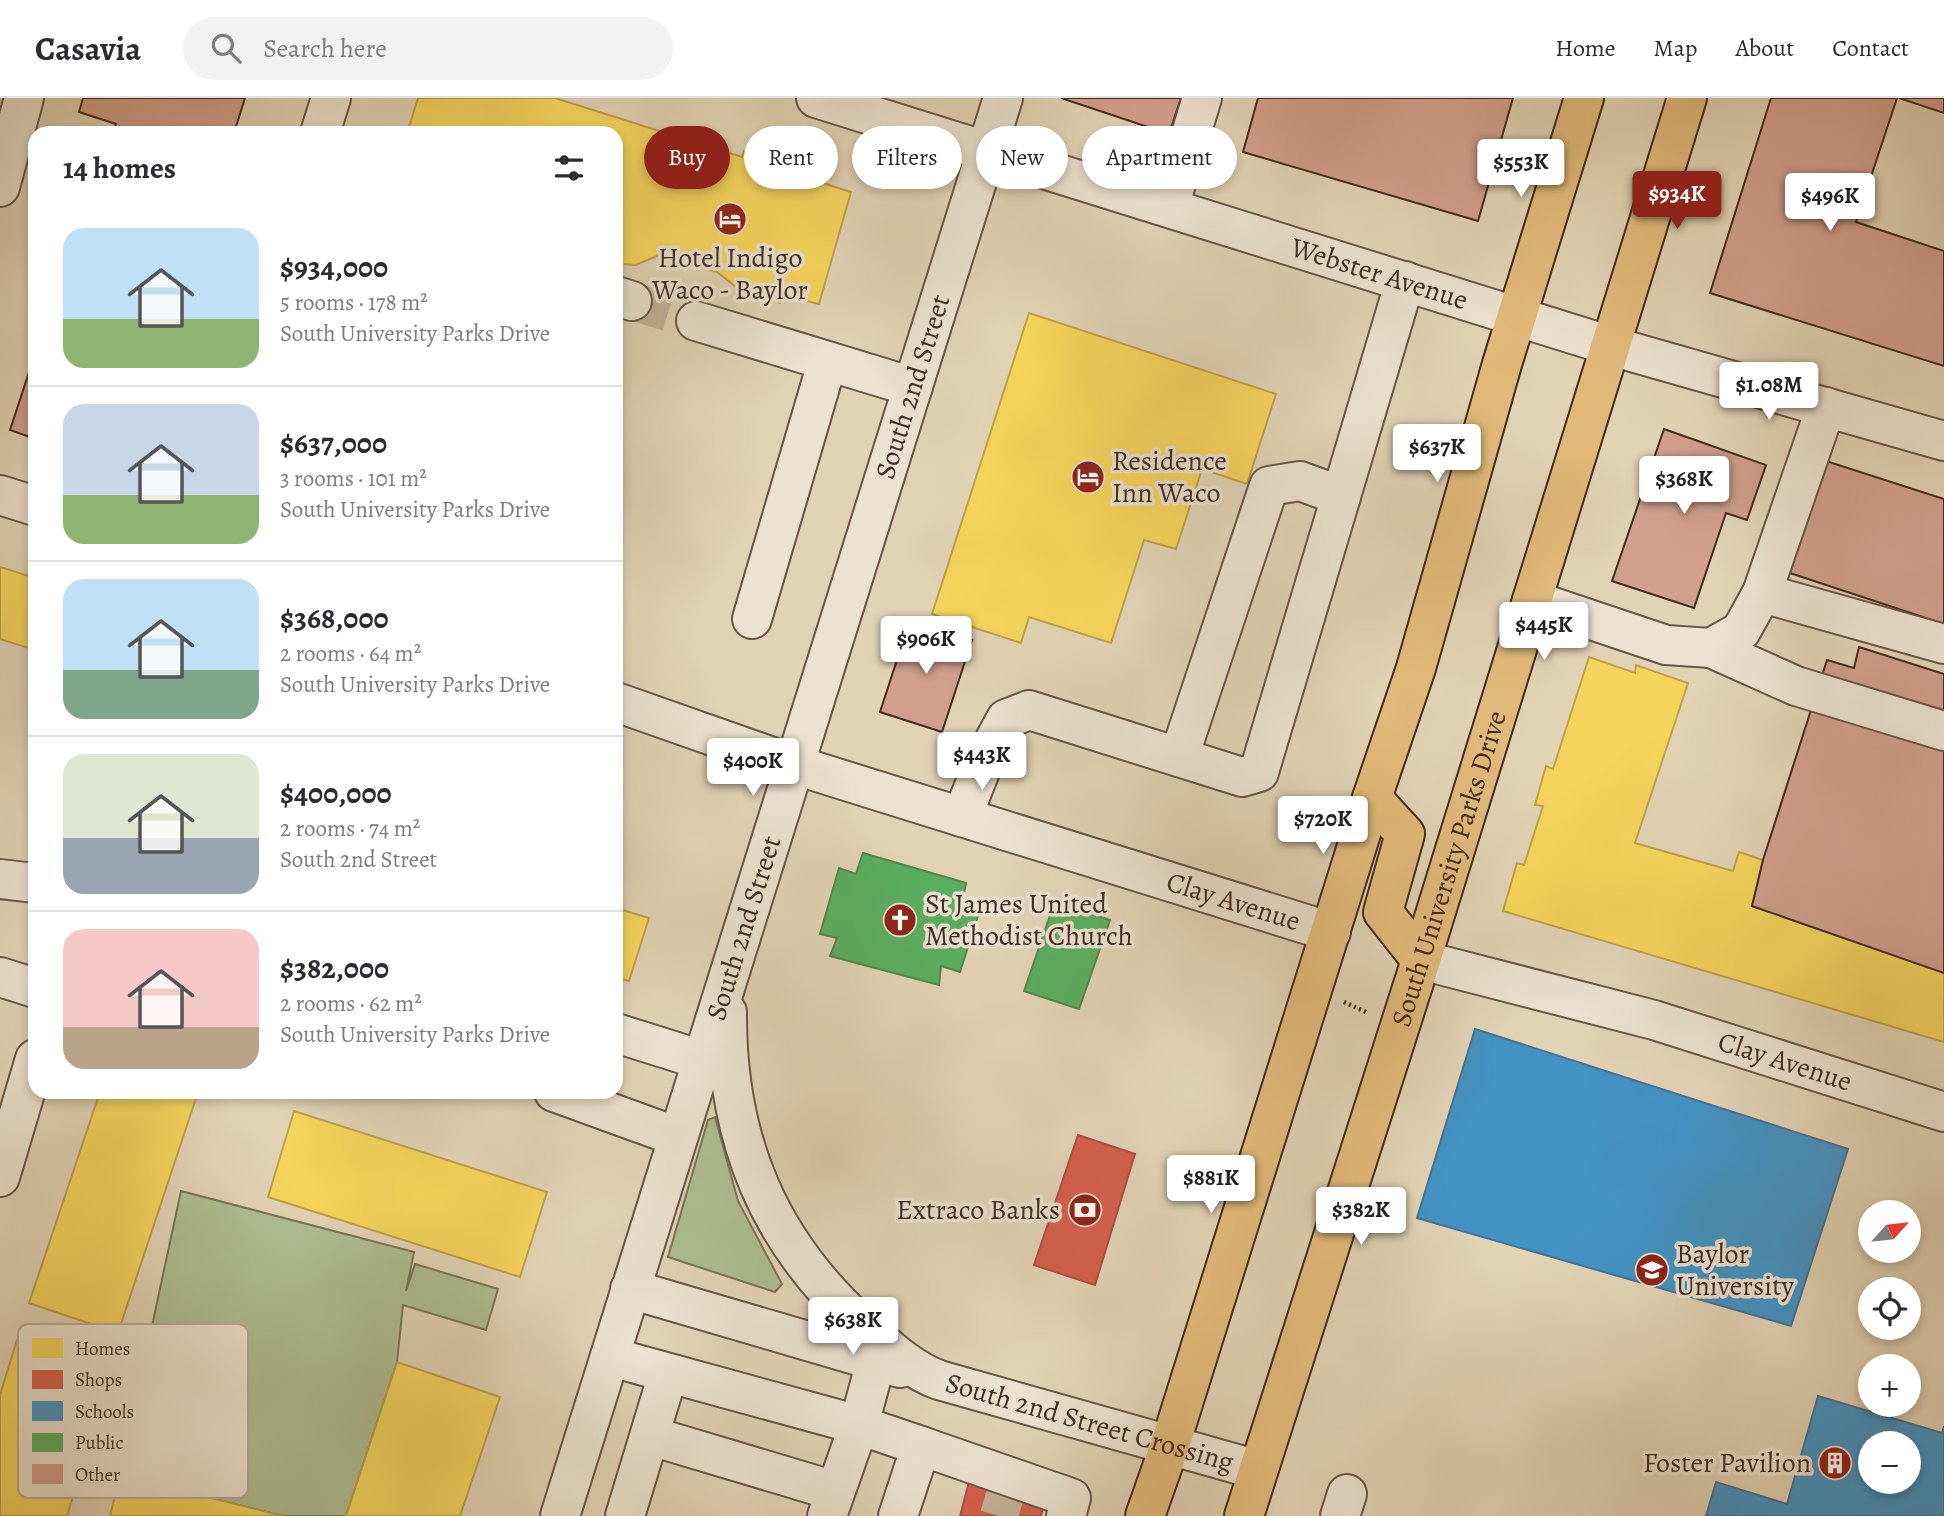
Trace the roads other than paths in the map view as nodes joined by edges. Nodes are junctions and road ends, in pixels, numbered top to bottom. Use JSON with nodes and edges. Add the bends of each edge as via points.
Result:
{"nodes":[{"id":1,"x":24,"y":98,"type":"edge"},
{"id":2,"x":331,"y":98,"type":"edge"},
{"id":3,"x":816,"y":98,"type":"edge"},
{"id":4,"x":1003,"y":98,"type":"edge"},
{"id":5,"x":1202,"y":98,"type":"edge"},
{"id":6,"x":1584,"y":98,"type":"edge"},
{"id":7,"x":1687,"y":98,"type":"edge"},
{"id":8,"x":322,"y":126,"type":"edge"},
{"id":9,"x":994,"y":126,"type":"edge"},
{"id":10,"x":976,"y":147,"type":"edge"},
{"id":11,"x":1068,"y":176,"type":"edge"},
{"id":12,"x":976,"y":182,"type":"edge"},
{"id":13,"x":0,"y":187,"type":"edge"},
{"id":14,"x":1169,"y":207,"type":"junction"},
{"id":15,"x":1405,"y":281,"type":"junction"},
{"id":16,"x":1517,"y":317,"type":"junction"},
{"id":17,"x":696,"y":321,"type":"tunnel mouth"},
{"id":18,"x":1611,"y":346,"type":"junction"},
{"id":19,"x":827,"y":363,"type":"junction"},
{"id":20,"x":913,"y":387,"type":"junction"},
{"id":21,"x":1826,"y":407,"type":"junction"},
{"id":22,"x":1944,"y":441,"type":"edge"},
{"id":23,"x":0,"y":495,"type":"edge"},
{"id":24,"x":1341,"y":496,"type":"junction"},
{"id":25,"x":28,"y":504,"type":"edge"},
{"id":26,"x":1762,"y":593,"type":"junction"},
{"id":27,"x":1532,"y":600,"type":"junction"},
{"id":28,"x":752,"y":619,"type":"dead end"},
{"id":29,"x":1944,"y":644,"type":"edge"},
{"id":30,"x":1711,"y":649,"type":"junction"},
{"id":31,"x":623,"y":704,"type":"edge"},
{"id":32,"x":1944,"y":731,"type":"edge"},
{"id":33,"x":1179,"y":757,"type":"junction"},
{"id":34,"x":795,"y":765,"type":"junction"},
{"id":35,"x":1372,"y":798,"type":"junction"},
{"id":36,"x":962,"y":817,"type":"junction"},
{"id":37,"x":0,"y":879,"type":"edge"},
{"id":38,"x":28,"y":882,"type":"edge"},
{"id":39,"x":1331,"y":932,"type":"junction"},
{"id":40,"x":1421,"y":960,"type":"junction"},
{"id":41,"x":0,"y":977,"type":"edge"},
{"id":42,"x":727,"y":979,"type":"junction"},
{"id":43,"x":28,"y":986,"type":"edge"},
{"id":44,"x":623,"y":1035,"type":"edge"},
{"id":45,"x":702,"y":1060,"type":"junction"},
{"id":46,"x":28,"y":1083,"type":"edge"},
{"id":47,"x":573,"y":1099,"type":"edge"},
{"id":48,"x":1944,"y":1112,"type":"edge"},
{"id":49,"x":678,"y":1137,"type":"junction"},
{"id":50,"x":0,"y":1177,"type":"edge"},
{"id":51,"x":630,"y":1289,"type":"junction"},
{"id":52,"x":611,"y":1357,"type":"junction"},
{"id":53,"x":876,"y":1361,"type":"junction"},
{"id":54,"x":668,"y":1374,"type":"junction"},
{"id":55,"x":927,"y":1376,"type":"junction"},
{"id":56,"x":859,"y":1425,"type":"junction"},
{"id":57,"x":651,"y":1436,"type":"junction"},
{"id":58,"x":1170,"y":1445,"type":"junction"},
{"id":59,"x":920,"y":1446,"type":"junction"},
{"id":60,"x":1258,"y":1470,"type":"junction"},
{"id":61,"x":831,"y":1504,"type":"edge"},
{"id":62,"x":560,"y":1516,"type":"edge"},
{"id":63,"x":625,"y":1516,"type":"edge"},
{"id":64,"x":898,"y":1516,"type":"edge"},
{"id":65,"x":1066,"y":1516,"type":"edge"},
{"id":66,"x":1145,"y":1516,"type":"edge"},
{"id":67,"x":1244,"y":1516,"type":"edge"}],
"edges":[{"from":1,"to":13,"type":"street"},
{"from":2,"to":8,"type":"street"},
{"from":3,"to":10,"type":"street","name":"Webster Avenue"},
{"from":4,"to":9,"type":"street","name":"South 2nd Street"},
{"from":5,"to":14,"type":"street"},
{"from":6,"to":16,"type":"main road"},
{"from":7,"to":18,"type":"main road","name":"South University Parks Drive"},
{"from":11,"to":14,"type":"street","name":"Webster Avenue"},
{"from":12,"to":20,"type":"street","name":"South 2nd Street"},
{"from":14,"to":15,"type":"street","name":"Webster Avenue"},
{"from":15,"to":16,"type":"street","name":"Webster Avenue"},
{"from":15,"to":24,"type":"street"},
{"from":16,"to":18,"type":"street","name":"Webster Avenue"},
{"from":16,"to":35,"type":"main road","via":[[1416,668]]},
{"from":17,"to":19,"type":"street"},
{"from":18,"to":21,"type":"street","name":"Webster Avenue"},
{"from":18,"to":27,"type":"main road","name":"South University Parks Drive"},
{"from":19,"to":20,"type":"street"},
{"from":19,"to":28,"type":"street"},
{"from":20,"to":34,"type":"street","name":"South 2nd Street"},
{"from":21,"to":22,"type":"street","name":"Webster Avenue"},
{"from":21,"to":26,"type":"street"},
{"from":23,"to":25,"type":"street"},
{"from":24,"to":33,"type":"street","via":[[1300,481],[1269,486]]},
{"from":24,"to":33,"type":"street","via":[[1259,772],[1242,777]]},
{"from":26,"to":29,"type":"street"},
{"from":26,"to":30,"type":"street","via":[[1741,631]]},
{"from":27,"to":30,"type":"street","via":[[1667,645]]},
{"from":27,"to":40,"type":"main road","name":"South University Parks Drive"},
{"from":30,"to":32,"type":"street","via":[[1796,686]]},
{"from":31,"to":34,"type":"street","name":"Clay Avenue"},
{"from":33,"to":36,"type":"street","via":[[1029,710],[1006,719]]},
{"from":34,"to":36,"type":"street","name":"Clay Avenue"},
{"from":34,"to":42,"type":"street","name":"South 2nd Street"},
{"from":35,"to":39,"type":"main road"},
{"from":35,"to":40,"type":"main road","via":[[1405,834],[1383,912]]},
{"from":36,"to":39,"type":"street","name":"Clay Avenue"},
{"from":37,"to":38,"type":"street"},
{"from":39,"to":58,"type":"main road"},
{"from":40,"to":48,"type":"street","name":"Clay Avenue","via":[[1654,1020]]},
{"from":40,"to":60,"type":"main road","name":"South University Parks Drive"},
{"from":41,"to":43,"type":"street"},
{"from":42,"to":45,"type":"street","name":"South 2nd Street"},
{"from":42,"to":55,"type":"street","name":"South 2nd Street Crossing","via":[[727,1048],[737,1122],[774,1219],[835,1302]]},
{"from":44,"to":45,"type":"street"},
{"from":45,"to":49,"type":"street","name":"South 2nd Street"},
{"from":46,"to":50,"type":"street"},
{"from":47,"to":49,"type":"street"},
{"from":49,"to":51,"type":"street","name":"South 2nd Street"},
{"from":51,"to":52,"type":"street","name":"South 2nd Street"},
{"from":51,"to":53,"type":"street"},
{"from":52,"to":54,"type":"street"},
{"from":52,"to":62,"type":"street","name":"South 2nd Street"},
{"from":53,"to":55,"type":"street"},
{"from":53,"to":56,"type":"street"},
{"from":54,"to":56,"type":"street"},
{"from":54,"to":57,"type":"street"},
{"from":55,"to":58,"type":"street","name":"South 2nd Street Crossing"},
{"from":56,"to":59,"type":"street"},
{"from":56,"to":61,"type":"street"},
{"from":57,"to":61,"type":"street"},
{"from":57,"to":63,"type":"street"},
{"from":58,"to":60,"type":"street","name":"South 2nd Street Crossing"},
{"from":58,"to":66,"type":"main road"},
{"from":59,"to":64,"type":"street"},
{"from":59,"to":65,"type":"street","via":[[1008,1484],[1071,1498]]},
{"from":60,"to":67,"type":"main road","name":"South University Parks Drive"}]}
